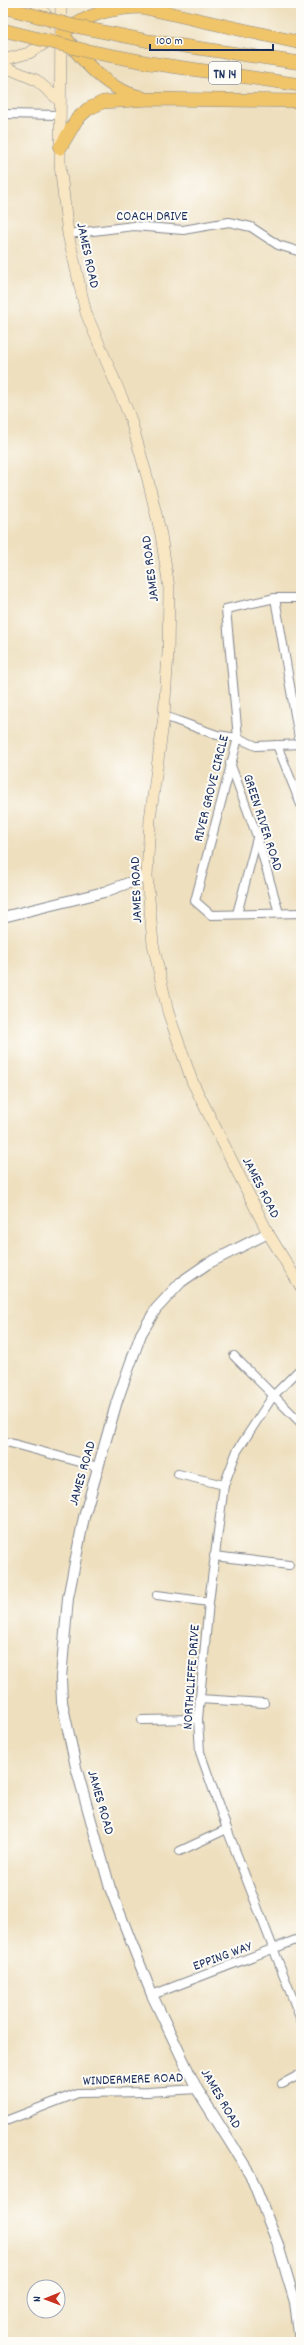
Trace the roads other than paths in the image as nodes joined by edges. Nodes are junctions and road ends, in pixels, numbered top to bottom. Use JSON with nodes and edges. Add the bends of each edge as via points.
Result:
{"nodes":[{"id":1,"x":36,"y":3,"type":"edge"},
{"id":2,"x":62,"y":3,"type":"edge"},
{"id":3,"x":126,"y":3,"type":"edge"},
{"id":4,"x":3,"y":7,"type":"edge"},
{"id":5,"x":144,"y":8,"type":"junction"},
{"id":6,"x":3,"y":30,"type":"edge"},
{"id":7,"x":62,"y":33,"type":"junction"},
{"id":8,"x":301,"y":44,"type":"edge"},
{"id":9,"x":3,"y":60,"type":"edge"},
{"id":10,"x":301,"y":63,"type":"edge"},
{"id":11,"x":3,"y":66,"type":"edge"},
{"id":12,"x":301,"y":85,"type":"edge"},
{"id":13,"x":151,"y":99,"type":"junction"},
{"id":14,"x":60,"y":101,"type":"junction"},
{"id":15,"x":301,"y":101,"type":"edge"},
{"id":16,"x":3,"y":114,"type":"edge"},
{"id":17,"x":60,"y":115,"type":"junction"},
{"id":18,"x":60,"y":148,"type":"junction"},
{"id":19,"x":68,"y":234,"type":"junction"},
{"id":20,"x":301,"y":252,"type":"edge"},
{"id":21,"x":275,"y":598,"type":"junction"},
{"id":22,"x":301,"y":598,"type":"edge"},
{"id":23,"x":164,"y":716,"type":"junction"},
{"id":24,"x":238,"y":738,"type":"junction"},
{"id":25,"x":300,"y":744,"type":"edge"},
{"id":26,"x":277,"y":745,"type":"junction"},
{"id":27,"x":230,"y":763,"type":"junction"},
{"id":28,"x":301,"y":805,"type":"edge"},
{"id":29,"x":257,"y":836,"type":"junction"},
{"id":30,"x":147,"y":876,"type":"junction"},
{"id":31,"x":301,"y":912,"type":"edge"},
{"id":32,"x":279,"y":913,"type":"junction"},
{"id":33,"x":237,"y":914,"type":"junction"},
{"id":34,"x":3,"y":917,"type":"edge"},
{"id":35,"x":268,"y":1233,"type":"junction"},
{"id":36,"x":301,"y":1287,"type":"edge"},
{"id":37,"x":234,"y":1356,"type":"dead end"},
{"id":38,"x":301,"y":1368,"type":"edge"},
{"id":39,"x":274,"y":1396,"type":"junction"},
{"id":40,"x":301,"y":1423,"type":"edge"},
{"id":41,"x":3,"y":1441,"type":"edge"},
{"id":42,"x":98,"y":1467,"type":"junction"},
{"id":43,"x":178,"y":1474,"type":"dead end"},
{"id":44,"x":224,"y":1485,"type":"junction"},
{"id":45,"x":214,"y":1556,"type":"junction"},
{"id":46,"x":289,"y":1565,"type":"dead end"},
{"id":47,"x":157,"y":1596,"type":"dead end"},
{"id":48,"x":209,"y":1602,"type":"junction"},
{"id":49,"x":199,"y":1699,"type":"junction"},
{"id":50,"x":264,"y":1703,"type":"dead end"},
{"id":51,"x":198,"y":1719,"type":"junction"},
{"id":52,"x":142,"y":1720,"type":"dead end"},
{"id":53,"x":227,"y":1829,"type":"junction"},
{"id":54,"x":180,"y":1851,"type":"dead end"},
{"id":55,"x":301,"y":1938,"type":"edge"},
{"id":56,"x":272,"y":1950,"type":"junction"},
{"id":57,"x":152,"y":1995,"type":"junction"},
{"id":58,"x":301,"y":2020,"type":"edge"},
{"id":59,"x":301,"y":2074,"type":"edge"},
{"id":60,"x":282,"y":2084,"type":"dead end"},
{"id":61,"x":197,"y":2089,"type":"junction"},
{"id":62,"x":3,"y":2122,"type":"edge"},
{"id":63,"x":300,"y":2342,"type":"edge"}],
"edges":[{"from":1,"to":7,"type":"main road"},
{"from":2,"to":7,"type":"main road","name":"JAMES ROAD"},
{"from":3,"to":5,"type":"main road"},
{"from":4,"to":10,"type":"main road","number":"TN 14","bridge":true,"via":[[74,26],[149,41]]},
{"from":5,"to":7,"type":"main road","via":[[106,10],[85,18]]},
{"from":5,"to":8,"type":"main road"},
{"from":6,"to":12,"type":"main road","number":"TN 14","bridge":true,"via":[[86,51],[150,63]]},
{"from":7,"to":9,"type":"main road","via":[[28,53]]},
{"from":7,"to":13,"type":"main road","via":[[78,55],[106,81],[135,96]]},
{"from":7,"to":14,"type":"main road","name":"JAMES ROAD"},
{"from":11,"to":14,"type":"main road","via":[[36,80]]},
{"from":13,"to":15,"type":"main road"},
{"from":13,"to":18,"type":"main road","via":[[103,102],[88,109],[77,119]]},
{"from":14,"to":17,"type":"main road","name":"JAMES ROAD"},
{"from":16,"to":17,"type":"street"},
{"from":17,"to":18,"type":"main road","name":"JAMES ROAD"},
{"from":18,"to":19,"type":"main road","name":"JAMES ROAD","via":[[62,196]]},
{"from":19,"to":20,"type":"street","name":"COACH DRIVE","via":[[134,226],[183,230],[229,222],[251,227],[278,245]]},
{"from":19,"to":23,"type":"main road","name":"JAMES ROAD","via":[[86,313],[130,417],[161,535],[169,588]]},
{"from":21,"to":22,"type":"street"},
{"from":21,"to":24,"type":"street","name":"RIVER GROVE CIRCLE","via":[[226,609]]},
{"from":21,"to":25,"type":"street"},
{"from":23,"to":24,"type":"street","via":[[217,735]]},
{"from":23,"to":30,"type":"main road","name":"JAMES ROAD","via":[[150,819]]},
{"from":24,"to":26,"type":"street","via":[[256,746]]},
{"from":24,"to":27,"type":"street","name":"RIVER GROVE CIRCLE"},
{"from":25,"to":26,"type":"street"},
{"from":26,"to":28,"type":"street"},
{"from":27,"to":29,"type":"street","name":"GREEN RIVER ROAD"},
{"from":27,"to":33,"type":"street","name":"RIVER GROVE CIRCLE","via":[[195,901],[211,915]]},
{"from":29,"to":32,"type":"street","name":"GREEN RIVER ROAD"},
{"from":29,"to":33,"type":"street"},
{"from":30,"to":34,"type":"street","via":[[104,892]]},
{"from":30,"to":35,"type":"main road","name":"JAMES ROAD","via":[[153,944],[168,1012],[192,1080]]},
{"from":31,"to":32,"type":"street"},
{"from":32,"to":33,"type":"street"},
{"from":35,"to":36,"type":"main road"},
{"from":35,"to":42,"type":"street","name":"JAMES ROAD","via":[[207,1264],[181,1282],[156,1309],[141,1334],[129,1365]]},
{"from":37,"to":39,"type":"street"},
{"from":38,"to":39,"type":"street","name":"NORTHCLIFFE DRIVE"},
{"from":39,"to":40,"type":"street"},
{"from":39,"to":44,"type":"street","name":"NORTHCLIFFE DRIVE","via":[[237,1451]]},
{"from":41,"to":42,"type":"street"},
{"from":42,"to":57,"type":"street","name":"JAMES ROAD","via":[[84,1517],[68,1598],[61,1657],[62,1702],[76,1767],[110,1888]]},
{"from":43,"to":44,"type":"street"},
{"from":44,"to":45,"type":"street","name":"NORTHCLIFFE DRIVE"},
{"from":45,"to":46,"type":"street"},
{"from":45,"to":48,"type":"street","name":"NORTHCLIFFE DRIVE"},
{"from":47,"to":48,"type":"street"},
{"from":48,"to":49,"type":"street","name":"NORTHCLIFFE DRIVE"},
{"from":49,"to":50,"type":"street"},
{"from":49,"to":51,"type":"street","name":"NORTHCLIFFE DRIVE"},
{"from":51,"to":52,"type":"street"},
{"from":51,"to":53,"type":"street","name":"NORTHCLIFFE DRIVE","via":[[200,1752]]},
{"from":53,"to":54,"type":"street"},
{"from":53,"to":56,"type":"street","name":"NORTHCLIFFE DRIVE"},
{"from":55,"to":56,"type":"street","name":"EPPING WAY"},
{"from":56,"to":57,"type":"street","name":"EPPING WAY"},
{"from":56,"to":58,"type":"street","name":"NORTHCLIFFE DRIVE"},
{"from":57,"to":61,"type":"street","name":"JAMES ROAD"},
{"from":59,"to":60,"type":"street"},
{"from":61,"to":62,"type":"street","name":"WINDERMERE ROAD","via":[[78,2093]]},
{"from":61,"to":63,"type":"street","name":"JAMES ROAD","via":[[250,2174],[277,2242],[295,2302]]}]}
